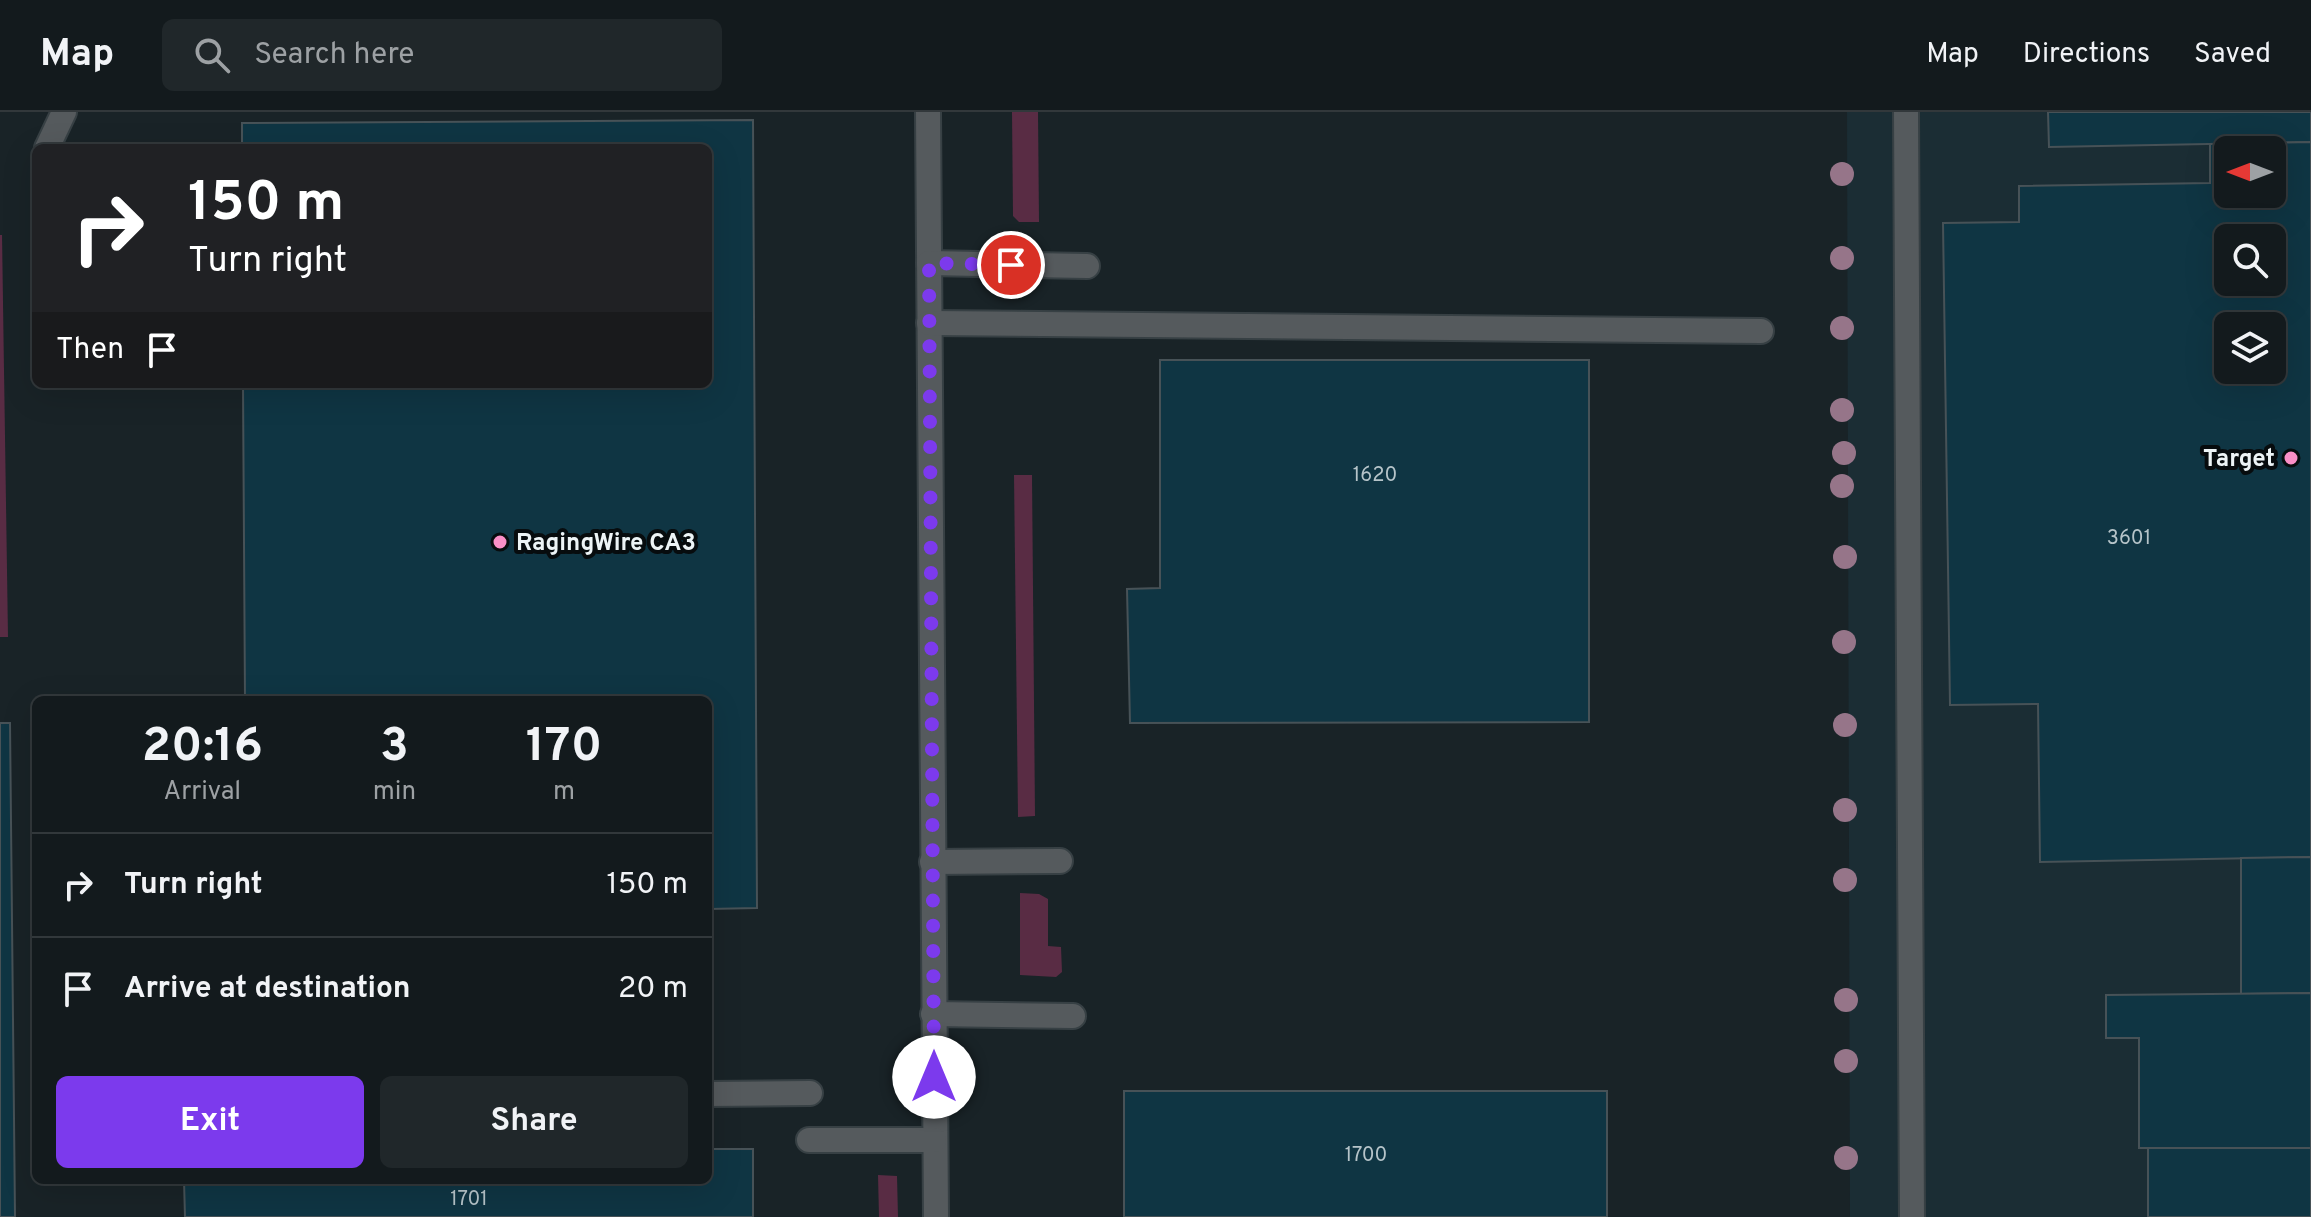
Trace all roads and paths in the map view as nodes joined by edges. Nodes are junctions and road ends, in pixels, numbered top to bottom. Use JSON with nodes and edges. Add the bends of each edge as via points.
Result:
{"nodes":[{"id":1,"x":64,"y":112,"type":"edge"},
{"id":2,"x":928,"y":112,"type":"edge"},
{"id":3,"x":1906,"y":112,"type":"edge"},
{"id":4,"x":49,"y":144,"type":"edge"},
{"id":5,"x":929,"y":263,"type":"junction"},
{"id":6,"x":1087,"y":266,"type":"dead end"},
{"id":7,"x":929,"y":323,"type":"junction"},
{"id":8,"x":1761,"y":331,"type":"dead end"},
{"id":9,"x":1060,"y":861,"type":"dead end"},
{"id":10,"x":932,"y":862,"type":"junction"},
{"id":11,"x":933,"y":1014,"type":"junction"},
{"id":12,"x":1073,"y":1016,"type":"dead end"},
{"id":13,"x":810,"y":1093,"type":"dead end"},
{"id":14,"x":712,"y":1094,"type":"edge"},
{"id":15,"x":809,"y":1140,"type":"dead end"},
{"id":16,"x":934,"y":1140,"type":"junction"},
{"id":17,"x":936,"y":1217,"type":"edge"},
{"id":18,"x":1912,"y":1217,"type":"edge"}],
"edges":[{"from":1,"to":4,"type":"street"},
{"from":2,"to":5,"type":"street"},
{"from":3,"to":18,"type":"street"},
{"from":5,"to":6,"type":"street"},
{"from":5,"to":7,"type":"street"},
{"from":7,"to":8,"type":"street"},
{"from":7,"to":10,"type":"street"},
{"from":9,"to":10,"type":"street"},
{"from":10,"to":11,"type":"street"},
{"from":11,"to":12,"type":"street"},
{"from":11,"to":16,"type":"street"},
{"from":13,"to":14,"type":"street"},
{"from":15,"to":16,"type":"street"},
{"from":16,"to":17,"type":"street"}]}
